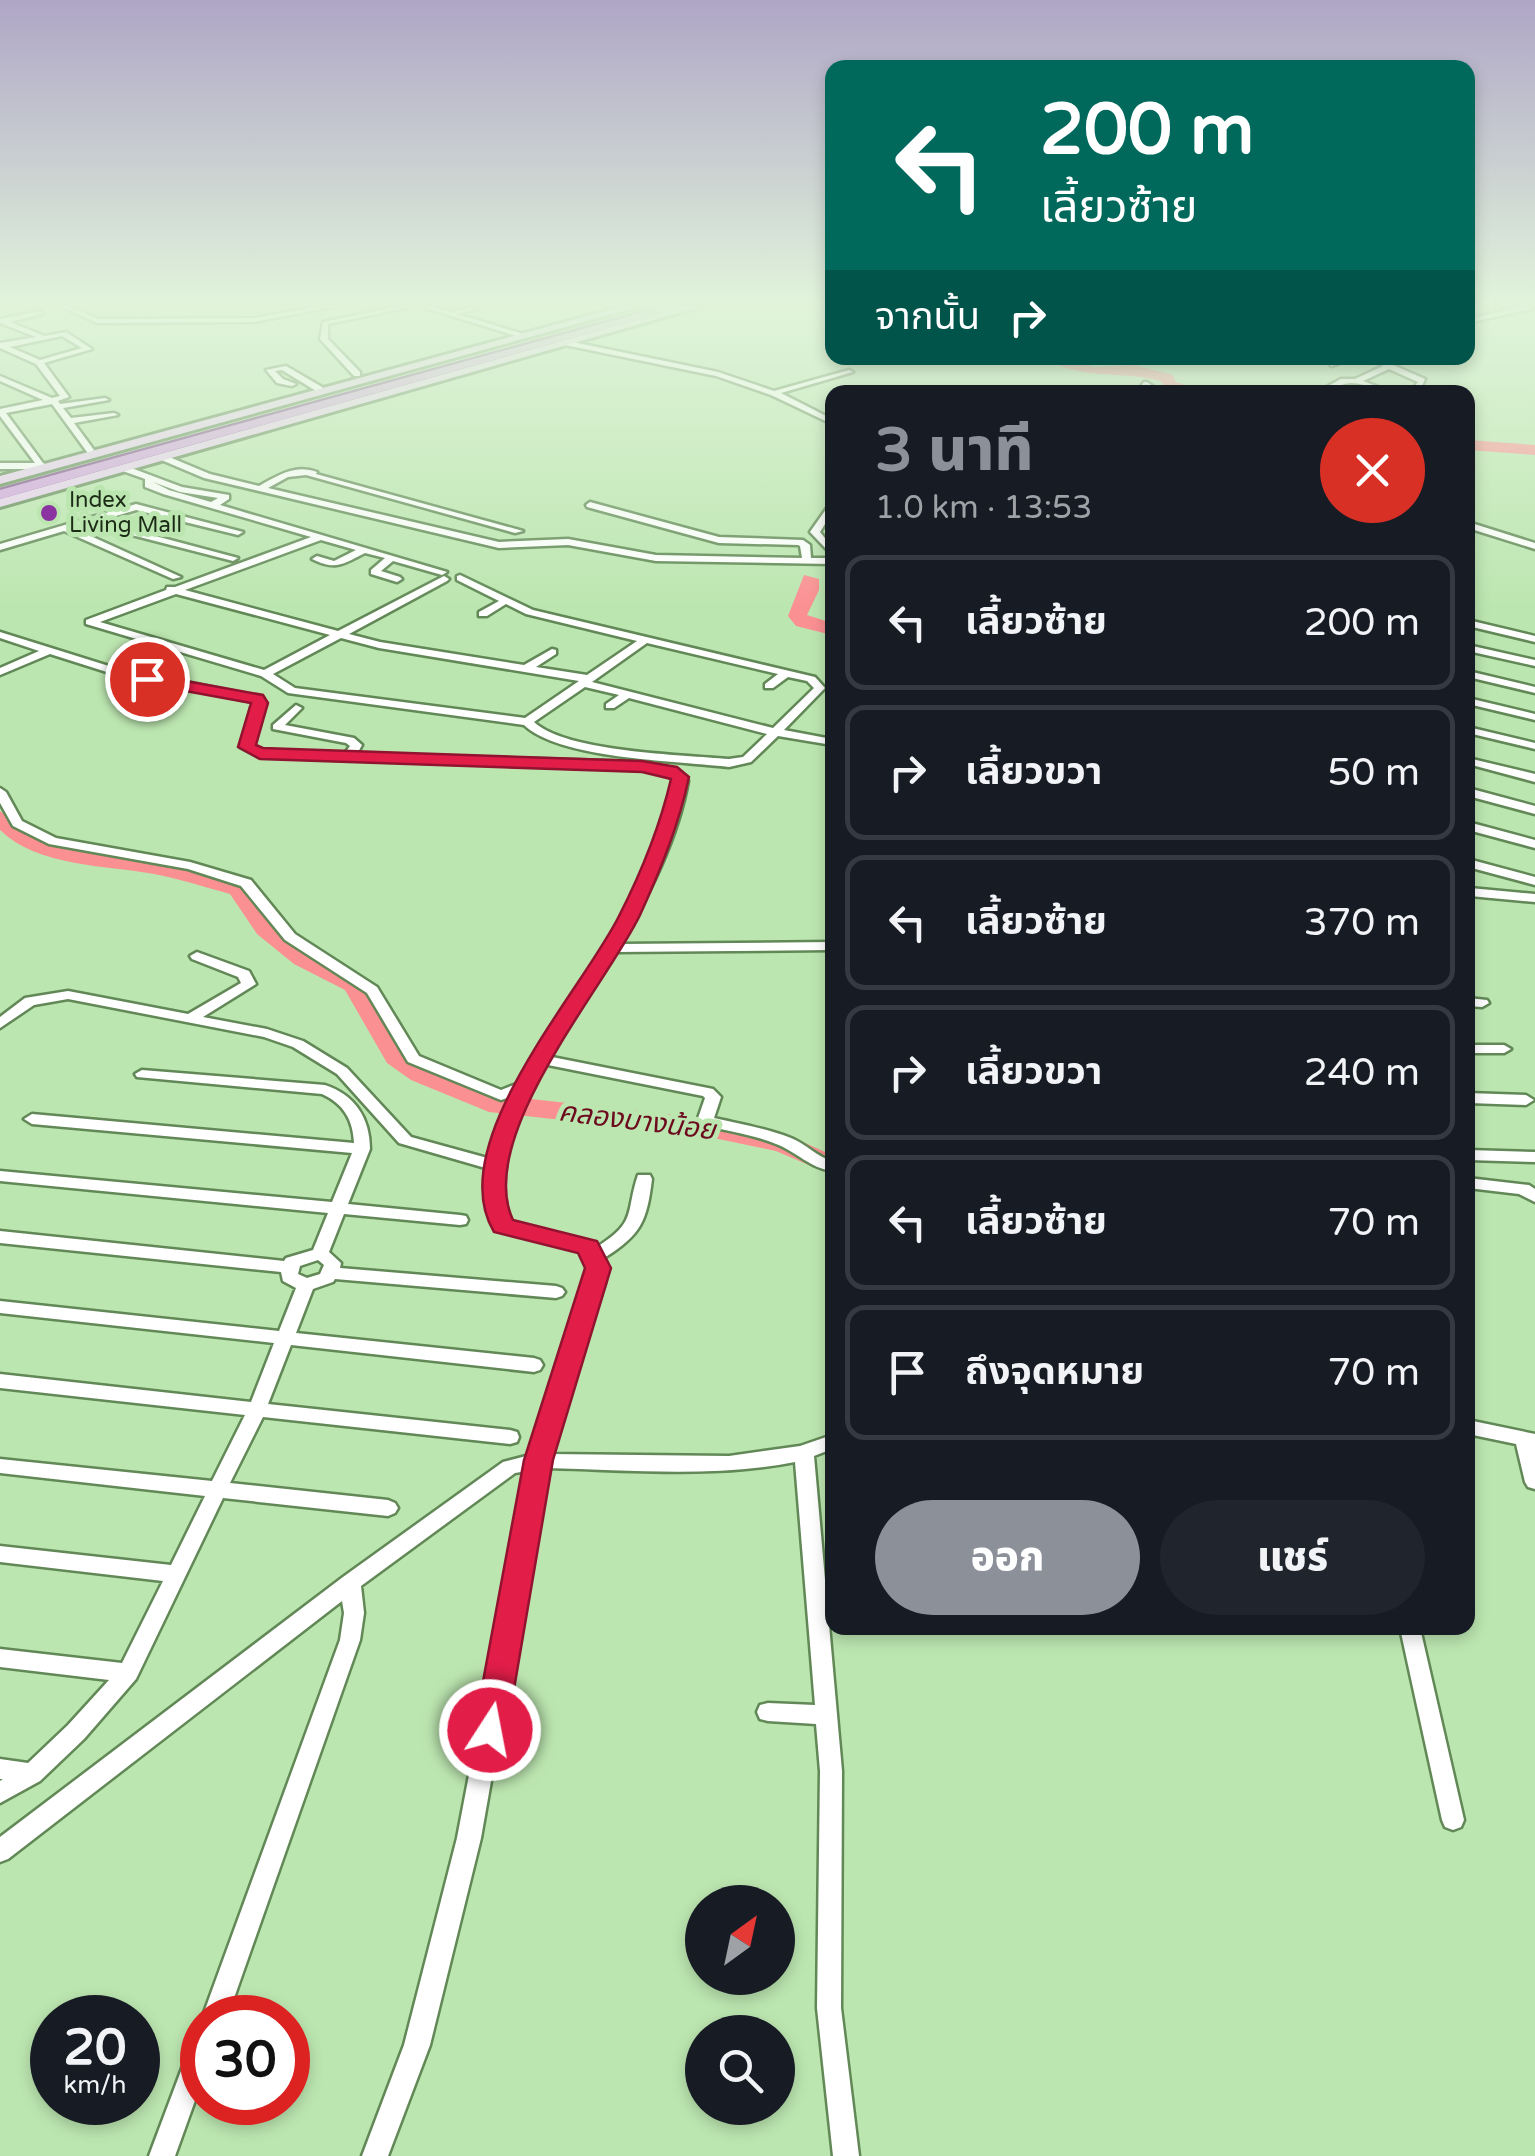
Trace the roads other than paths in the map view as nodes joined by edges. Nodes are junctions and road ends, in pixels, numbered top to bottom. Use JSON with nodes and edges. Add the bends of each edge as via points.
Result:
{"nodes":[{"id":1,"x":39,"y":407,"type":"edge"},
{"id":2,"x":60,"y":407,"type":"edge"},
{"id":3,"x":265,"y":407,"type":"edge"},
{"id":4,"x":281,"y":407,"type":"edge"},
{"id":5,"x":325,"y":407,"type":"edge"},
{"id":6,"x":341,"y":407,"type":"edge"},
{"id":7,"x":801,"y":407,"type":"edge"},
{"id":8,"x":0,"y":412,"type":"edge"},
{"id":9,"x":114,"y":415,"type":"dead end"},
{"id":10,"x":825,"y":418,"type":"edge"},
{"id":11,"x":70,"y":421,"type":"junction"},
{"id":12,"x":90,"y":450,"type":"dead end"},
{"id":13,"x":158,"y":458,"type":"junction"},
{"id":14,"x":40,"y":464,"type":"junction"},
{"id":15,"x":0,"y":466,"type":"edge"},
{"id":16,"x":123,"y":468,"type":"junction"},
{"id":17,"x":0,"y":484,"type":"edge"},
{"id":18,"x":261,"y":490,"type":"junction"},
{"id":19,"x":0,"y":499,"type":"edge"},
{"id":20,"x":590,"y":505,"type":"dead end"},
{"id":21,"x":825,"y":517,"type":"edge"},
{"id":22,"x":89,"y":521,"type":"junction"},
{"id":23,"x":1475,"y":527,"type":"edge"},
{"id":24,"x":64,"y":528,"type":"junction"},
{"id":25,"x":518,"y":530,"type":"dead end"},
{"id":26,"x":238,"y":532,"type":"dead end"},
{"id":27,"x":320,"y":536,"type":"junction"},
{"id":28,"x":825,"y":546,"type":"edge"},
{"id":29,"x":1535,"y":546,"type":"edge"},
{"id":30,"x":0,"y":547,"type":"edge"},
{"id":31,"x":363,"y":550,"type":"junction"},
{"id":32,"x":825,"y":557,"type":"edge"},
{"id":33,"x":233,"y":558,"type":"dead end"},
{"id":34,"x":391,"y":558,"type":"junction"},
{"id":35,"x":806,"y":559,"type":"junction"},
{"id":36,"x":317,"y":560,"type":"dead end"},
{"id":37,"x":443,"y":576,"type":"junction"},
{"id":38,"x":397,"y":579,"type":"dead end"},
{"id":39,"x":173,"y":583,"type":"junction"},
{"id":40,"x":506,"y":601,"type":"junction"},
{"id":41,"x":484,"y":614,"type":"dead end"},
{"id":42,"x":1475,"y":625,"type":"edge"},
{"id":43,"x":586,"y":626,"type":"junction"},
{"id":44,"x":339,"y":633,"type":"junction"},
{"id":45,"x":0,"y":635,"type":"edge"},
{"id":46,"x":646,"y":639,"type":"junction"},
{"id":47,"x":1535,"y":639,"type":"edge"},
{"id":48,"x":585,"y":640,"type":"dead end"},
{"id":49,"x":1475,"y":650,"type":"edge"},
{"id":50,"x":48,"y":651,"type":"junction"},
{"id":51,"x":552,"y":652,"type":"dead end"},
{"id":52,"x":1535,"y":663,"type":"edge"},
{"id":53,"x":526,"y":668,"type":"junction"},
{"id":54,"x":0,"y":672,"type":"edge"},
{"id":55,"x":786,"y":673,"type":"junction"},
{"id":56,"x":265,"y":674,"type":"junction"},
{"id":57,"x":1475,"y":676,"type":"edge"},
{"id":58,"x":586,"y":681,"type":"junction"},
{"id":59,"x":769,"y":686,"type":"dead end"},
{"id":60,"x":1535,"y":690,"type":"edge"},
{"id":61,"x":627,"y":694,"type":"junction"},
{"id":62,"x":1475,"y":703,"type":"edge"},
{"id":63,"x":610,"y":706,"type":"dead end"},
{"id":64,"x":296,"y":708,"type":"dead end"},
{"id":65,"x":1535,"y":717,"type":"edge"},
{"id":66,"x":526,"y":722,"type":"junction"},
{"id":67,"x":774,"y":732,"type":"junction"},
{"id":68,"x":1475,"y":732,"type":"edge"},
{"id":69,"x":825,"y":741,"type":"edge"},
{"id":70,"x":1535,"y":746,"type":"edge"},
{"id":71,"x":350,"y":757,"type":"junction"},
{"id":72,"x":1475,"y":763,"type":"edge"},
{"id":73,"x":1535,"y":778,"type":"edge"},
{"id":74,"x":0,"y":792,"type":"edge"},
{"id":75,"x":1475,"y":794,"type":"edge"},
{"id":76,"x":1535,"y":810,"type":"edge"},
{"id":77,"x":1475,"y":828,"type":"edge"},
{"id":78,"x":1535,"y":844,"type":"edge"},
{"id":79,"x":1475,"y":864,"type":"edge"},
{"id":80,"x":1535,"y":881,"type":"edge"},
{"id":81,"x":1475,"y":892,"type":"edge"},
{"id":82,"x":1535,"y":898,"type":"edge"},
{"id":83,"x":825,"y":946,"type":"edge"},
{"id":84,"x":612,"y":948,"type":"junction"},
{"id":85,"x":197,"y":956,"type":"dead end"},
{"id":86,"x":190,"y":1020,"type":"junction"},
{"id":87,"x":0,"y":1024,"type":"edge"},
{"id":88,"x":1475,"y":1048,"type":"edge"},
{"id":89,"x":1504,"y":1049,"type":"dead end"},
{"id":90,"x":540,"y":1059,"type":"junction"},
{"id":91,"x":142,"y":1074,"type":"dead end"},
{"id":92,"x":524,"y":1088,"type":"junction"},
{"id":93,"x":1475,"y":1098,"type":"edge"},
{"id":94,"x":1526,"y":1100,"type":"dead end"},
{"id":95,"x":32,"y":1119,"type":"dead end"},
{"id":96,"x":362,"y":1149,"type":"junction"},
{"id":97,"x":1475,"y":1155,"type":"edge"},
{"id":98,"x":1535,"y":1157,"type":"edge"},
{"id":99,"x":825,"y":1165,"type":"edge"},
{"id":100,"x":496,"y":1166,"type":"junction"},
{"id":101,"x":0,"y":1176,"type":"edge"},
{"id":102,"x":644,"y":1179,"type":"dead end"},
{"id":103,"x":1475,"y":1184,"type":"edge"},
{"id":104,"x":1535,"y":1197,"type":"edge"},
{"id":105,"x":337,"y":1207,"type":"junction"},
{"id":106,"x":460,"y":1220,"type":"dead end"},
{"id":107,"x":0,"y":1237,"type":"edge"},
{"id":108,"x":320,"y":1254,"type":"junction"},
{"id":109,"x":596,"y":1255,"type":"junction"},
{"id":110,"x":288,"y":1267,"type":"junction"},
{"id":111,"x":332,"y":1273,"type":"junction"},
{"id":112,"x":306,"y":1285,"type":"junction"},
{"id":113,"x":556,"y":1292,"type":"dead end"},
{"id":114,"x":0,"y":1307,"type":"edge"},
{"id":115,"x":287,"y":1337,"type":"junction"},
{"id":116,"x":534,"y":1365,"type":"dead end"},
{"id":117,"x":0,"y":1381,"type":"edge"},
{"id":118,"x":256,"y":1409,"type":"junction"},
{"id":119,"x":1475,"y":1428,"type":"edge"},
{"id":120,"x":510,"y":1437,"type":"dead end"},
{"id":121,"x":1530,"y":1440,"type":"edge"},
{"id":122,"x":825,"y":1446,"type":"edge"},
{"id":123,"x":804,"y":1456,"type":"junction"},
{"id":124,"x":538,"y":1460,"type":"junction"},
{"id":125,"x":0,"y":1466,"type":"edge"},
{"id":126,"x":1535,"y":1482,"type":"edge"},
{"id":127,"x":218,"y":1490,"type":"junction"},
{"id":128,"x":388,"y":1508,"type":"dead end"},
{"id":129,"x":0,"y":1554,"type":"edge"},
{"id":130,"x":178,"y":1574,"type":"junction"},
{"id":131,"x":350,"y":1583,"type":"junction"},
{"id":132,"x":1412,"y":1635,"type":"edge"},
{"id":133,"x":0,"y":1658,"type":"edge"},
{"id":134,"x":128,"y":1673,"type":"junction"},
{"id":135,"x":768,"y":1712,"type":"dead end"},
{"id":136,"x":827,"y":1715,"type":"junction"},
{"id":137,"x":0,"y":1769,"type":"edge"},
{"id":138,"x":32,"y":1774,"type":"junction"},
{"id":139,"x":0,"y":1794,"type":"edge"},
{"id":140,"x":1453,"y":1820,"type":"dead end"},
{"id":141,"x":0,"y":1851,"type":"edge"},
{"id":142,"x":222,"y":1995,"type":"edge"},
{"id":143,"x":180,"y":2107,"type":"edge"},
{"id":144,"x":162,"y":2156,"type":"edge"},
{"id":145,"x":375,"y":2156,"type":"edge"},
{"id":146,"x":846,"y":2156,"type":"edge"}],
"edges":[{"from":1,"to":8,"type":"street"},
{"from":2,"to":11,"type":"street"},
{"from":3,"to":14,"type":"main road"},
{"from":4,"to":17,"type":"main road"},
{"from":5,"to":19,"type":"main road"},
{"from":6,"to":13,"type":"main road"},
{"from":7,"to":10,"type":"street"},
{"from":8,"to":14,"type":"street"},
{"from":9,"to":11,"type":"street"},
{"from":11,"to":12,"type":"street"},
{"from":13,"to":16,"type":"main road"},
{"from":13,"to":18,"type":"street"},
{"from":14,"to":15,"type":"street"},
{"from":14,"to":17,"type":"main road"},
{"from":16,"to":19,"type":"main road"},
{"from":16,"to":27,"type":"street","via":[[149,479],[148,485]]},
{"from":18,"to":25,"type":"street","via":[[302,469]]},
{"from":18,"to":35,"type":"street","via":[[494,549]]},
{"from":20,"to":35,"type":"street","via":[[718,540],[800,542]]},
{"from":21,"to":28,"type":"street","via":[[815,532]]},
{"from":22,"to":24,"type":"street"},
{"from":22,"to":26,"type":"street","via":[[136,506]]},
{"from":22,"to":33,"type":"street"},
{"from":23,"to":29,"type":"street"},
{"from":24,"to":30,"type":"street"},
{"from":24,"to":39,"type":"street"},
{"from":27,"to":31,"type":"street"},
{"from":27,"to":39,"type":"street"},
{"from":31,"to":34,"type":"street"},
{"from":31,"to":36,"type":"street","via":[[335,564]]},
{"from":32,"to":35,"type":"street"},
{"from":34,"to":37,"type":"street"},
{"from":34,"to":38,"type":"street","via":[[374,572]]},
{"from":37,"to":40,"type":"street"},
{"from":37,"to":44,"type":"street"},
{"from":39,"to":44,"type":"street"},
{"from":39,"to":56,"type":"street","via":[[90,622]]},
{"from":40,"to":41,"type":"street"},
{"from":40,"to":43,"type":"street"},
{"from":42,"to":47,"type":"street"},
{"from":43,"to":46,"type":"street"},
{"from":43,"to":48,"type":"street"},
{"from":44,"to":53,"type":"street"},
{"from":44,"to":56,"type":"street"},
{"from":45,"to":50,"type":"street"},
{"from":46,"to":55,"type":"street"},
{"from":46,"to":58,"type":"street"},
{"from":49,"to":52,"type":"street"},
{"from":50,"to":54,"type":"street"},
{"from":50,"to":71,"type":"street","via":[[147,679],[257,699],[246,747],[253,752]]},
{"from":51,"to":53,"type":"street"},
{"from":53,"to":58,"type":"street"},
{"from":55,"to":59,"type":"street"},
{"from":55,"to":67,"type":"street","via":[[820,688]]},
{"from":56,"to":66,"type":"street","via":[[282,688],[314,695]]},
{"from":57,"to":60,"type":"street"},
{"from":58,"to":61,"type":"street"},
{"from":58,"to":66,"type":"street"},
{"from":61,"to":63,"type":"street"},
{"from":61,"to":67,"type":"street"},
{"from":62,"to":65,"type":"street"},
{"from":64,"to":71,"type":"street","via":[[277,727],[350,740],[356,744]]},
{"from":66,"to":67,"type":"street","via":[[534,733],[563,743],[728,763],[747,760]]},
{"from":67,"to":69,"type":"street"},
{"from":68,"to":70,"type":"street"},
{"from":71,"to":84,"type":"street","via":[[642,766],[676,773],[682,787],[673,812]]},
{"from":72,"to":73,"type":"street"},
{"from":74,"to":92,"type":"street","via":[[16,823],[54,840],[240,880],[290,937],[372,990],[412,1059],[498,1094]]},
{"from":75,"to":76,"type":"street"},
{"from":77,"to":78,"type":"street"},
{"from":79,"to":80,"type":"street"},
{"from":81,"to":82,"type":"street"},
{"from":83,"to":84,"type":"street"},
{"from":84,"to":90,"type":"street"},
{"from":85,"to":86,"type":"street","via":[[244,974],[248,984]]},
{"from":86,"to":87,"type":"street","via":[[55,995],[30,1001]]},
{"from":86,"to":100,"type":"street","via":[[298,1044],[357,1083],[406,1140]]},
{"from":88,"to":89,"type":"street"},
{"from":90,"to":92,"type":"street"},
{"from":90,"to":99,"type":"street","via":[[708,1092],[713,1097],[706,1121],[776,1137]]},
{"from":91,"to":96,"type":"street","via":[[335,1093],[360,1122]]},
{"from":92,"to":100,"type":"street"},
{"from":93,"to":94,"type":"street"},
{"from":95,"to":96,"type":"street"},
{"from":96,"to":105,"type":"street"},
{"from":97,"to":98,"type":"street"},
{"from":100,"to":109,"type":"street","via":[[494,1206],[503,1226],[578,1243]]},
{"from":101,"to":105,"type":"street"},
{"from":102,"to":109,"type":"street","via":[[639,1223]]},
{"from":103,"to":104,"type":"street","via":[[1523,1189]]},
{"from":105,"to":106,"type":"street"},
{"from":105,"to":108,"type":"street"},
{"from":107,"to":110,"type":"street"},
{"from":108,"to":110,"type":"street"},
{"from":108,"to":111,"type":"street","via":[[334,1263]]},
{"from":109,"to":124,"type":"street","via":[[596,1283]]},
{"from":110,"to":112,"type":"street","via":[[293,1281]]},
{"from":111,"to":112,"type":"street"},
{"from":111,"to":113,"type":"street"},
{"from":112,"to":115,"type":"street"},
{"from":114,"to":115,"type":"street"},
{"from":115,"to":116,"type":"street"},
{"from":115,"to":118,"type":"street"},
{"from":117,"to":118,"type":"street"},
{"from":118,"to":120,"type":"street"},
{"from":118,"to":127,"type":"street"},
{"from":119,"to":121,"type":"street"},
{"from":121,"to":126,"type":"street"},
{"from":122,"to":123,"type":"street"},
{"from":123,"to":124,"type":"street"},
{"from":123,"to":136,"type":"street"},
{"from":124,"to":131,"type":"street","via":[[489,1480]]},
{"from":124,"to":145,"type":"street","via":[[469,1838],[417,2045]]},
{"from":125,"to":127,"type":"street"},
{"from":127,"to":128,"type":"street"},
{"from":127,"to":130,"type":"street"},
{"from":129,"to":130,"type":"street"},
{"from":130,"to":134,"type":"street"},
{"from":131,"to":141,"type":"street"},
{"from":131,"to":142,"type":"street","via":[[350,1640]]},
{"from":132,"to":140,"type":"street"},
{"from":133,"to":134,"type":"street"},
{"from":134,"to":138,"type":"street"},
{"from":135,"to":136,"type":"street"},
{"from":136,"to":146,"type":"street","via":[[828,2008]]},
{"from":137,"to":138,"type":"street"},
{"from":138,"to":139,"type":"street"},
{"from":143,"to":144,"type":"street"}]}
